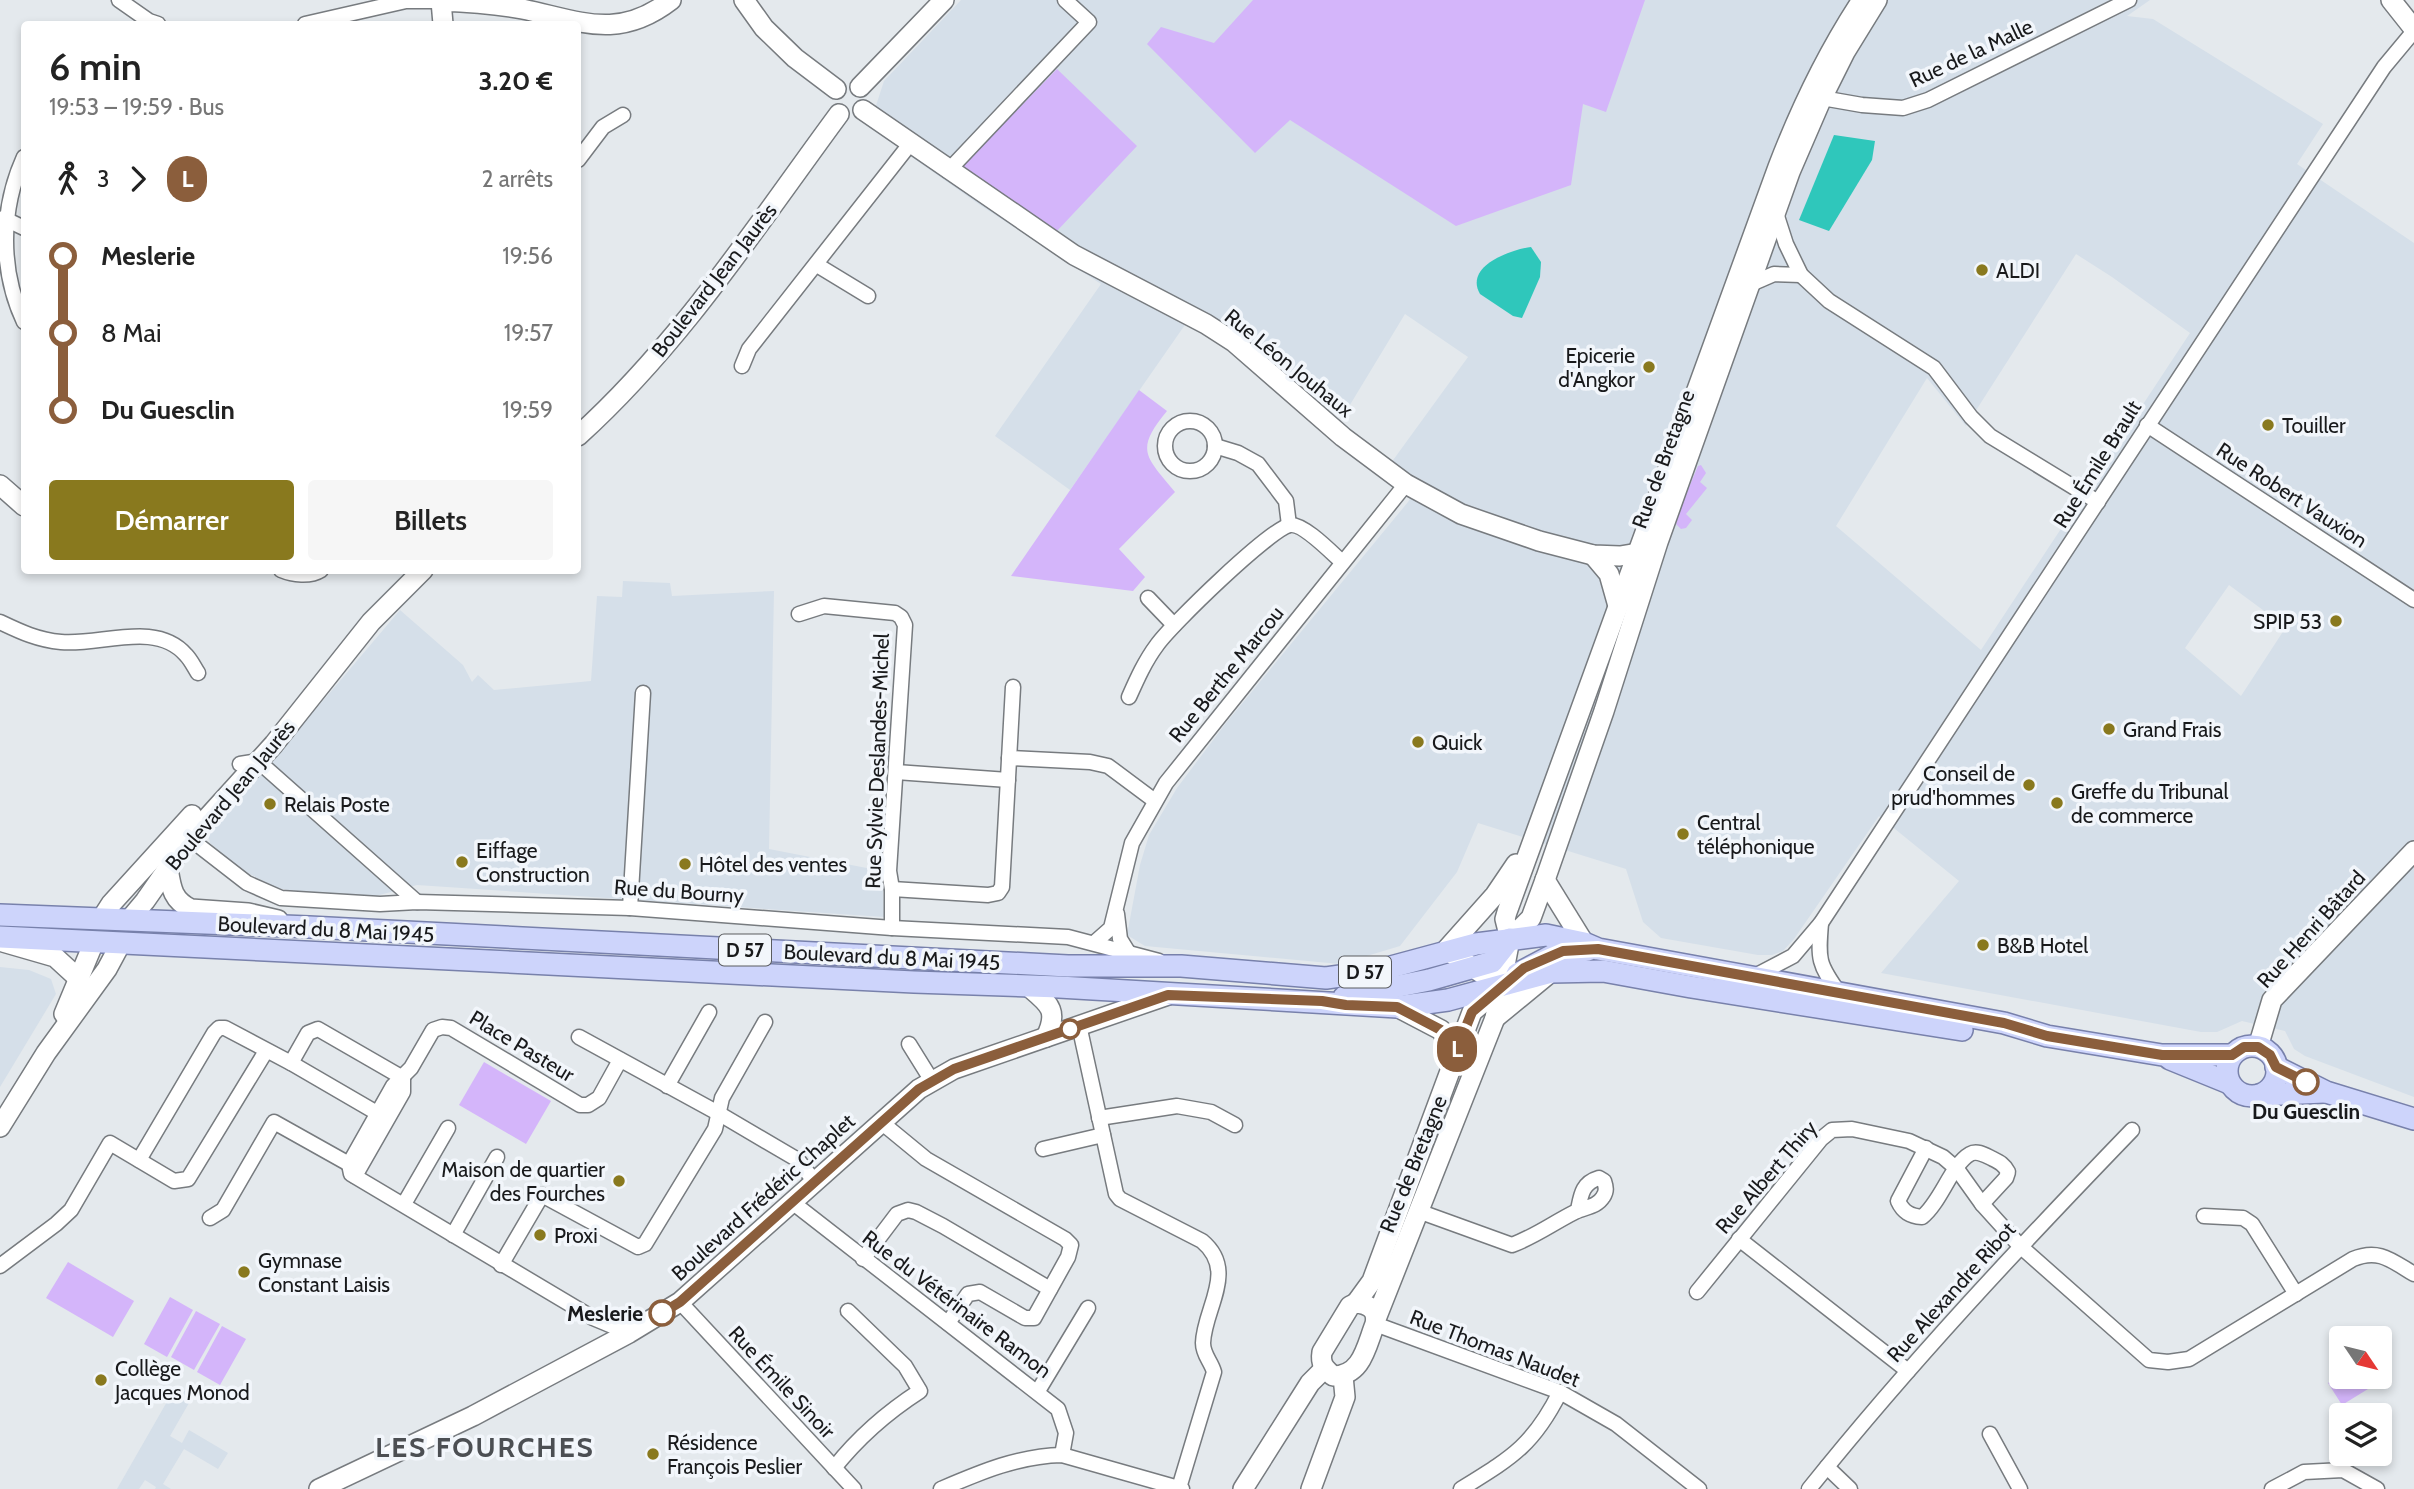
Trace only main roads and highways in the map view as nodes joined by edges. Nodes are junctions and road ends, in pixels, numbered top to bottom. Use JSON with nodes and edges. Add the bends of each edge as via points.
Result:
{"nodes":[{"id":1,"x":671,"y":0,"type":"edge"},
{"id":2,"x":744,"y":0,"type":"edge"},
{"id":3,"x":944,"y":0,"type":"edge"},
{"id":4,"x":1862,"y":0,"type":"edge"},
{"id":5,"x":1877,"y":0,"type":"edge"},
{"id":6,"x":2391,"y":0,"type":"edge"},
{"id":7,"x":441,"y":1,"type":"edge"},
{"id":8,"x":551,"y":8,"type":"edge"},
{"id":9,"x":443,"y":21,"type":"edge"},
{"id":10,"x":2414,"y":30,"type":"edge"},
{"id":11,"x":860,"y":88,"type":"junction"},
{"id":12,"x":836,"y":89,"type":"junction"},
{"id":13,"x":863,"y":110,"type":"junction"},
{"id":14,"x":839,"y":114,"type":"junction"},
{"id":15,"x":581,"y":433,"type":"edge"},
{"id":16,"x":0,"y":485,"type":"edge"},
{"id":17,"x":21,"y":503,"type":"edge"},
{"id":18,"x":1638,"y":552,"type":"junction"},
{"id":19,"x":1593,"y":555,"type":"junction"},
{"id":20,"x":419,"y":574,"type":"edge"},
{"id":21,"x":1619,"y":608,"type":"junction"},
{"id":22,"x":249,"y":762,"type":"junction"},
{"id":23,"x":1532,"y":842,"type":"junction"},
{"id":24,"x":2414,"y":851,"type":"edge"},
{"id":25,"x":168,"y":868,"type":"junction"},
{"id":26,"x":137,"y":875,"type":"junction"},
{"id":27,"x":1545,"y":880,"type":"junction"},
{"id":28,"x":0,"y":915,"type":"edge"},
{"id":29,"x":0,"y":925,"type":"edge"},
{"id":30,"x":96,"y":927,"type":"junction"},
{"id":31,"x":309,"y":927,"type":"junction"},
{"id":32,"x":125,"y":932,"type":"junction"},
{"id":33,"x":0,"y":939,"type":"edge"},
{"id":34,"x":1510,"y":939,"type":"junction"},
{"id":35,"x":1591,"y":946,"type":"junction"},
{"id":36,"x":1446,"y":950,"type":"junction"},
{"id":37,"x":1473,"y":968,"type":"junction"},
{"id":38,"x":1551,"y":972,"type":"junction"},
{"id":39,"x":79,"y":979,"type":"junction"},
{"id":40,"x":1502,"y":986,"type":"junction"},
{"id":41,"x":1029,"y":987,"type":"junction"},
{"id":42,"x":1168,"y":995,"type":"junction"},
{"id":43,"x":1322,"y":1001,"type":"junction"},
{"id":44,"x":1397,"y":1007,"type":"junction"},
{"id":45,"x":1495,"y":1018,"type":"junction"},
{"id":46,"x":2047,"y":1036,"type":"junction"},
{"id":47,"x":1046,"y":1037,"type":"junction"},
{"id":48,"x":2258,"y":1047,"type":"junction"},
{"id":49,"x":46,"y":1053,"type":"junction"},
{"id":50,"x":1455,"y":1054,"type":"junction"},
{"id":51,"x":2162,"y":1055,"type":"junction"},
{"id":52,"x":2232,"y":1055,"type":"junction"},
{"id":53,"x":2276,"y":1067,"type":"junction"},
{"id":54,"x":2229,"y":1083,"type":"junction"},
{"id":55,"x":2326,"y":1092,"type":"junction"},
{"id":56,"x":2260,"y":1095,"type":"junction"},
{"id":57,"x":2414,"y":1119,"type":"edge"},
{"id":58,"x":0,"y":1127,"type":"edge"},
{"id":59,"x":1356,"y":1303,"type":"junction"},
{"id":60,"x":1376,"y":1321,"type":"junction"},
{"id":61,"x":1324,"y":1369,"type":"junction"},
{"id":62,"x":1343,"y":1376,"type":"junction"},
{"id":63,"x":319,"y":1489,"type":"edge"},
{"id":64,"x":1243,"y":1489,"type":"edge"},
{"id":65,"x":1311,"y":1489,"type":"edge"}],
"edges":[{"from":1,"to":8,"type":"main road","via":[[627,24],[593,25]]},
{"from":2,"to":12,"type":"main road","via":[[779,43]]},
{"from":3,"to":11,"type":"main road"},
{"from":4,"to":18,"type":"main road","name":"Rue de Bretagne","via":[[1833,45],[1792,131]]},
{"from":5,"to":27,"type":"main road","name":"Rue de Bretagne","via":[[1845,52],[1790,172],[1658,541]]},
{"from":6,"to":10,"type":"main road"},
{"from":7,"to":8,"type":"main road"},
{"from":7,"to":9,"type":"main road"},
{"from":11,"to":12,"type":"main road","via":[[850,83]]},
{"from":11,"to":13,"type":"main road","via":[[866,101]]},
{"from":12,"to":14,"type":"main road","via":[[832,100]]},
{"from":13,"to":14,"type":"main road","via":[[855,117]]},
{"from":13,"to":19,"type":"main road","name":"Rue Léon Jouhaux","via":[[1074,255],[1234,342],[1343,437],[1406,484],[1461,514]]},
{"from":14,"to":15,"type":"main road","name":"Boulevard Jean Jaurès","via":[[686,321],[631,385]]},
{"from":16,"to":17,"type":"main road"},
{"from":18,"to":19,"type":"main road","name":"Rue Léon Jouhaux"},
{"from":18,"to":21,"type":"main road","name":"Rue de Bretagne"},
{"from":19,"to":21,"type":"main road","via":[[1609,574]]},
{"from":20,"to":22,"type":"main road","name":"Boulevard Jean Jaurès","via":[[371,622],[274,744]]},
{"from":21,"to":23,"type":"main road","name":"Rue de Bretagne"},
{"from":22,"to":25,"type":"main road","name":"Boulevard Jean Jaurès"},
{"from":22,"to":26,"type":"main road","name":"Boulevard Jean Jaurès"},
{"from":23,"to":34,"type":"main road","name":"Rue de Bretagne","via":[[1505,919]]},
{"from":23,"to":36,"type":"main road","via":[[1495,895]]},
{"from":24,"to":48,"type":"main road","name":"Rue Henri Bâtard","via":[[2272,1000]]},
{"from":25,"to":31,"type":"main road","via":[[173,893],[191,909],[248,913]]},
{"from":25,"to":32,"type":"main road","name":"Boulevard Jean Jaurès"},
{"from":26,"to":30,"type":"main road","name":"Boulevard Jean Jaurès"},
{"from":26,"to":32,"type":"main road","via":[[126,903]]},
{"from":27,"to":34,"type":"main road","name":"Rue de Bretagne","via":[[1531,918]]},
{"from":27,"to":35,"type":"main road"},
{"from":28,"to":30,"type":"main road","name":"Boulevard du 8 Mai 1945","number":"D 57"},
{"from":29,"to":30,"type":"main road"},
{"from":30,"to":32,"type":"main road","name":"Boulevard du 8 Mai 1945","number":"D 57"},
{"from":30,"to":33,"type":"main road","name":"Boulevard du 8 Mai 1945","number":"D 57"},
{"from":30,"to":39,"type":"main road","name":"Boulevard Jean Jaurès"},
{"from":31,"to":32,"type":"main road","name":"Boulevard du 8 Mai 1945","via":[[273,935]]},
{"from":31,"to":36,"type":"main road","name":"Boulevard du 8 Mai 1945","number":"D 57","via":[[1068,966],[1181,966],[1325,978],[1376,971]]},
{"from":32,"to":41,"type":"main road","name":"Boulevard du 8 Mai 1945","number":"D 57"},
{"from":32,"to":49,"type":"main road","via":[[107,969]]},
{"from":33,"to":39,"type":"main road","via":[[55,957]]},
{"from":34,"to":35,"type":"main road","name":"Boulevard du 8 Mai 1945","via":[[1546,935]]},
{"from":34,"to":36,"type":"main road","name":"Boulevard du 8 Mai 1945","number":"D 57"},
{"from":34,"to":37,"type":"main road","via":[[1492,962]]},
{"from":34,"to":40,"type":"main road","name":"Rue de Bretagne"},
{"from":35,"to":40,"type":"main road","via":[[1546,957]]},
{"from":35,"to":46,"type":"main road","via":[[2004,1023]]},
{"from":36,"to":37,"type":"main road"},
{"from":37,"to":40,"type":"main road"},
{"from":37,"to":43,"type":"main road"},
{"from":38,"to":40,"type":"main road","name":"Boulevard du 8 Mai 1945"},
{"from":38,"to":45,"type":"main road"},
{"from":38,"to":46,"type":"main road","name":"Boulevard du 8 Mai 1945","via":[[1603,971],[2005,1036]]},
{"from":39,"to":49,"type":"main road","name":"Boulevard Jean Jaurès"},
{"from":40,"to":44,"type":"main road","name":"Boulevard du 8 Mai 1945","number":"D 57"},
{"from":40,"to":45,"type":"main road","name":"Rue de Bretagne"},
{"from":40,"to":50,"type":"main road","name":"Rue de Bretagne","via":[[1472,1012]]},
{"from":41,"to":42,"type":"main road","name":"Boulevard du 8 Mai 1945","number":"D 57"},
{"from":41,"to":47,"type":"main road","via":[[1053,1012]]},
{"from":42,"to":43,"type":"main road","name":"Boulevard du 8 Mai 1945","number":"D 57"},
{"from":42,"to":47,"type":"main road","name":"Boulevard Frédéric Chaplet"},
{"from":43,"to":44,"type":"main road","name":"Boulevard du 8 Mai 1945","number":"D 57"},
{"from":44,"to":50,"type":"main road","via":[[1441,1030]]},
{"from":45,"to":60,"type":"main road","name":"Rue de Bretagne"},
{"from":46,"to":51,"type":"main road"},
{"from":47,"to":63,"type":"main road","name":"Boulevard Frédéric Chaplet","via":[[954,1069],[919,1089],[680,1302],[473,1416]]},
{"from":48,"to":52,"type":"main road","via":[[2244,1047]]},
{"from":48,"to":53,"type":"main road","via":[[2270,1055]]},
{"from":49,"to":58,"type":"main road"},
{"from":50,"to":59,"type":"main road","name":"Rue de Bretagne","via":[[1372,1282]]},
{"from":51,"to":52,"type":"main road"},
{"from":51,"to":54,"type":"main road"},
{"from":52,"to":54,"type":"main road","via":[[2226,1069]]},
{"from":53,"to":55,"type":"main road"},
{"from":53,"to":56,"type":"main road","via":[[2273,1084]]},
{"from":54,"to":56,"type":"main road","via":[[2246,1096]]},
{"from":55,"to":56,"type":"main road"},
{"from":55,"to":57,"type":"main road"},
{"from":59,"to":60,"type":"main road","via":[[1373,1308]]},
{"from":59,"to":61,"type":"main road","name":"Rue de Bretagne","via":[[1322,1352]]},
{"from":60,"to":62,"type":"main road","name":"Rue de Bretagne","via":[[1357,1367]]},
{"from":61,"to":62,"type":"main road"},
{"from":61,"to":64,"type":"main road","name":"Rue de Bretagne","via":[[1310,1383]]},
{"from":62,"to":65,"type":"main road","via":[[1345,1397]]}]}
